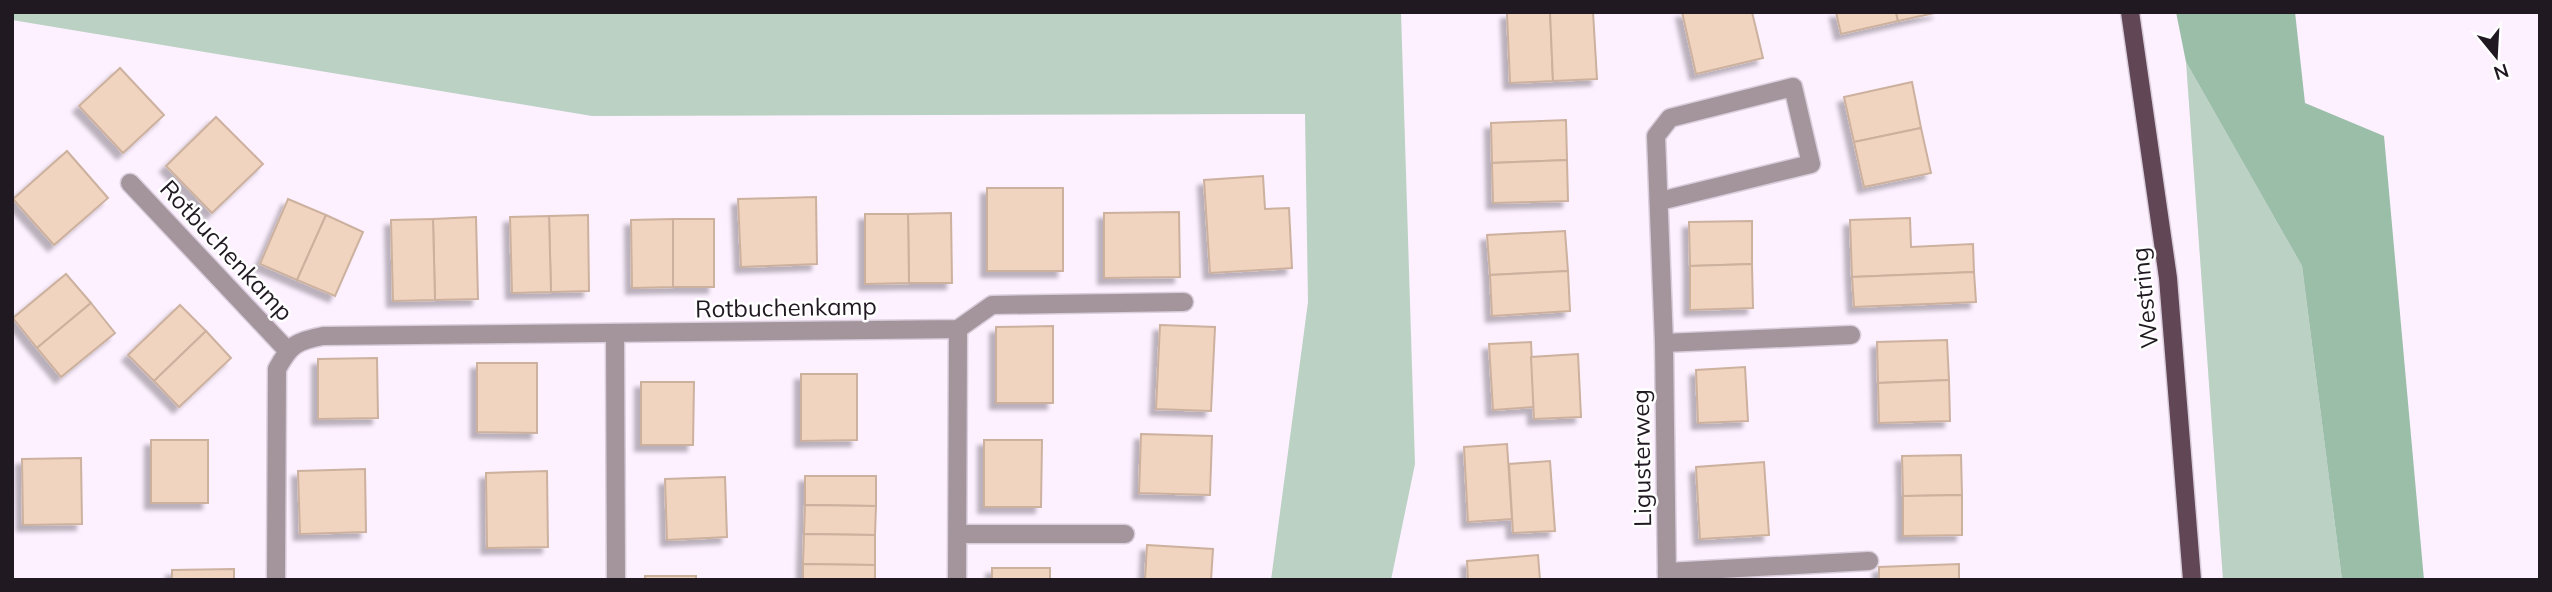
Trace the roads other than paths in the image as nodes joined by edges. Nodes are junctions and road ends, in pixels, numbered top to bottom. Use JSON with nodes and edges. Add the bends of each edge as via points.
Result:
{"nodes":[{"id":1,"x":2130,"y":12,"type":"edge"},
{"id":2,"x":131,"y":183,"type":"dead end"},
{"id":3,"x":1660,"y":201,"type":"junction"},
{"id":4,"x":1184,"y":302,"type":"dead end"},
{"id":5,"x":958,"y":329,"type":"junction"},
{"id":6,"x":615,"y":333,"type":"junction"},
{"id":7,"x":1851,"y":335,"type":"dead end"},
{"id":8,"x":1664,"y":343,"type":"junction"},
{"id":9,"x":287,"y":350,"type":"junction"},
{"id":10,"x":958,"y":534,"type":"junction"},
{"id":11,"x":1125,"y":534,"type":"dead end"},
{"id":12,"x":1869,"y":561,"type":"dead end"},
{"id":13,"x":1667,"y":576,"type":"edge"},
{"id":14,"x":276,"y":580,"type":"edge"},
{"id":15,"x":617,"y":580,"type":"edge"},
{"id":16,"x":957,"y":580,"type":"edge"},
{"id":17,"x":2192,"y":580,"type":"edge"}],
"edges":[{"from":1,"to":17,"type":"main road","name":"Westring","via":[[2168,278]]},
{"from":2,"to":9,"type":"street","name":"Rotbuchenkamp"},
{"from":3,"to":3,"type":"street","name":"Ligusterweg","via":[[1656,136],[1670,118],[1793,87],[1811,163]]},
{"from":3,"to":8,"type":"street","name":"Ligusterweg"},
{"from":4,"to":5,"type":"street","via":[[992,305]]},
{"from":5,"to":6,"type":"street","name":"Rotbuchenkamp"},
{"from":5,"to":10,"type":"street"},
{"from":6,"to":9,"type":"street","name":"Rotbuchenkamp","via":[[323,336],[303,340]]},
{"from":6,"to":15,"type":"street"},
{"from":7,"to":8,"type":"street"},
{"from":8,"to":13,"type":"street","name":"Ligusterweg"},
{"from":9,"to":14,"type":"street","name":"Rotbuchenkamp","via":[[277,369],[275,389]]},
{"from":10,"to":11,"type":"street"},
{"from":10,"to":16,"type":"street"},
{"from":12,"to":13,"type":"street","name":"Ligusterweg"}]}
